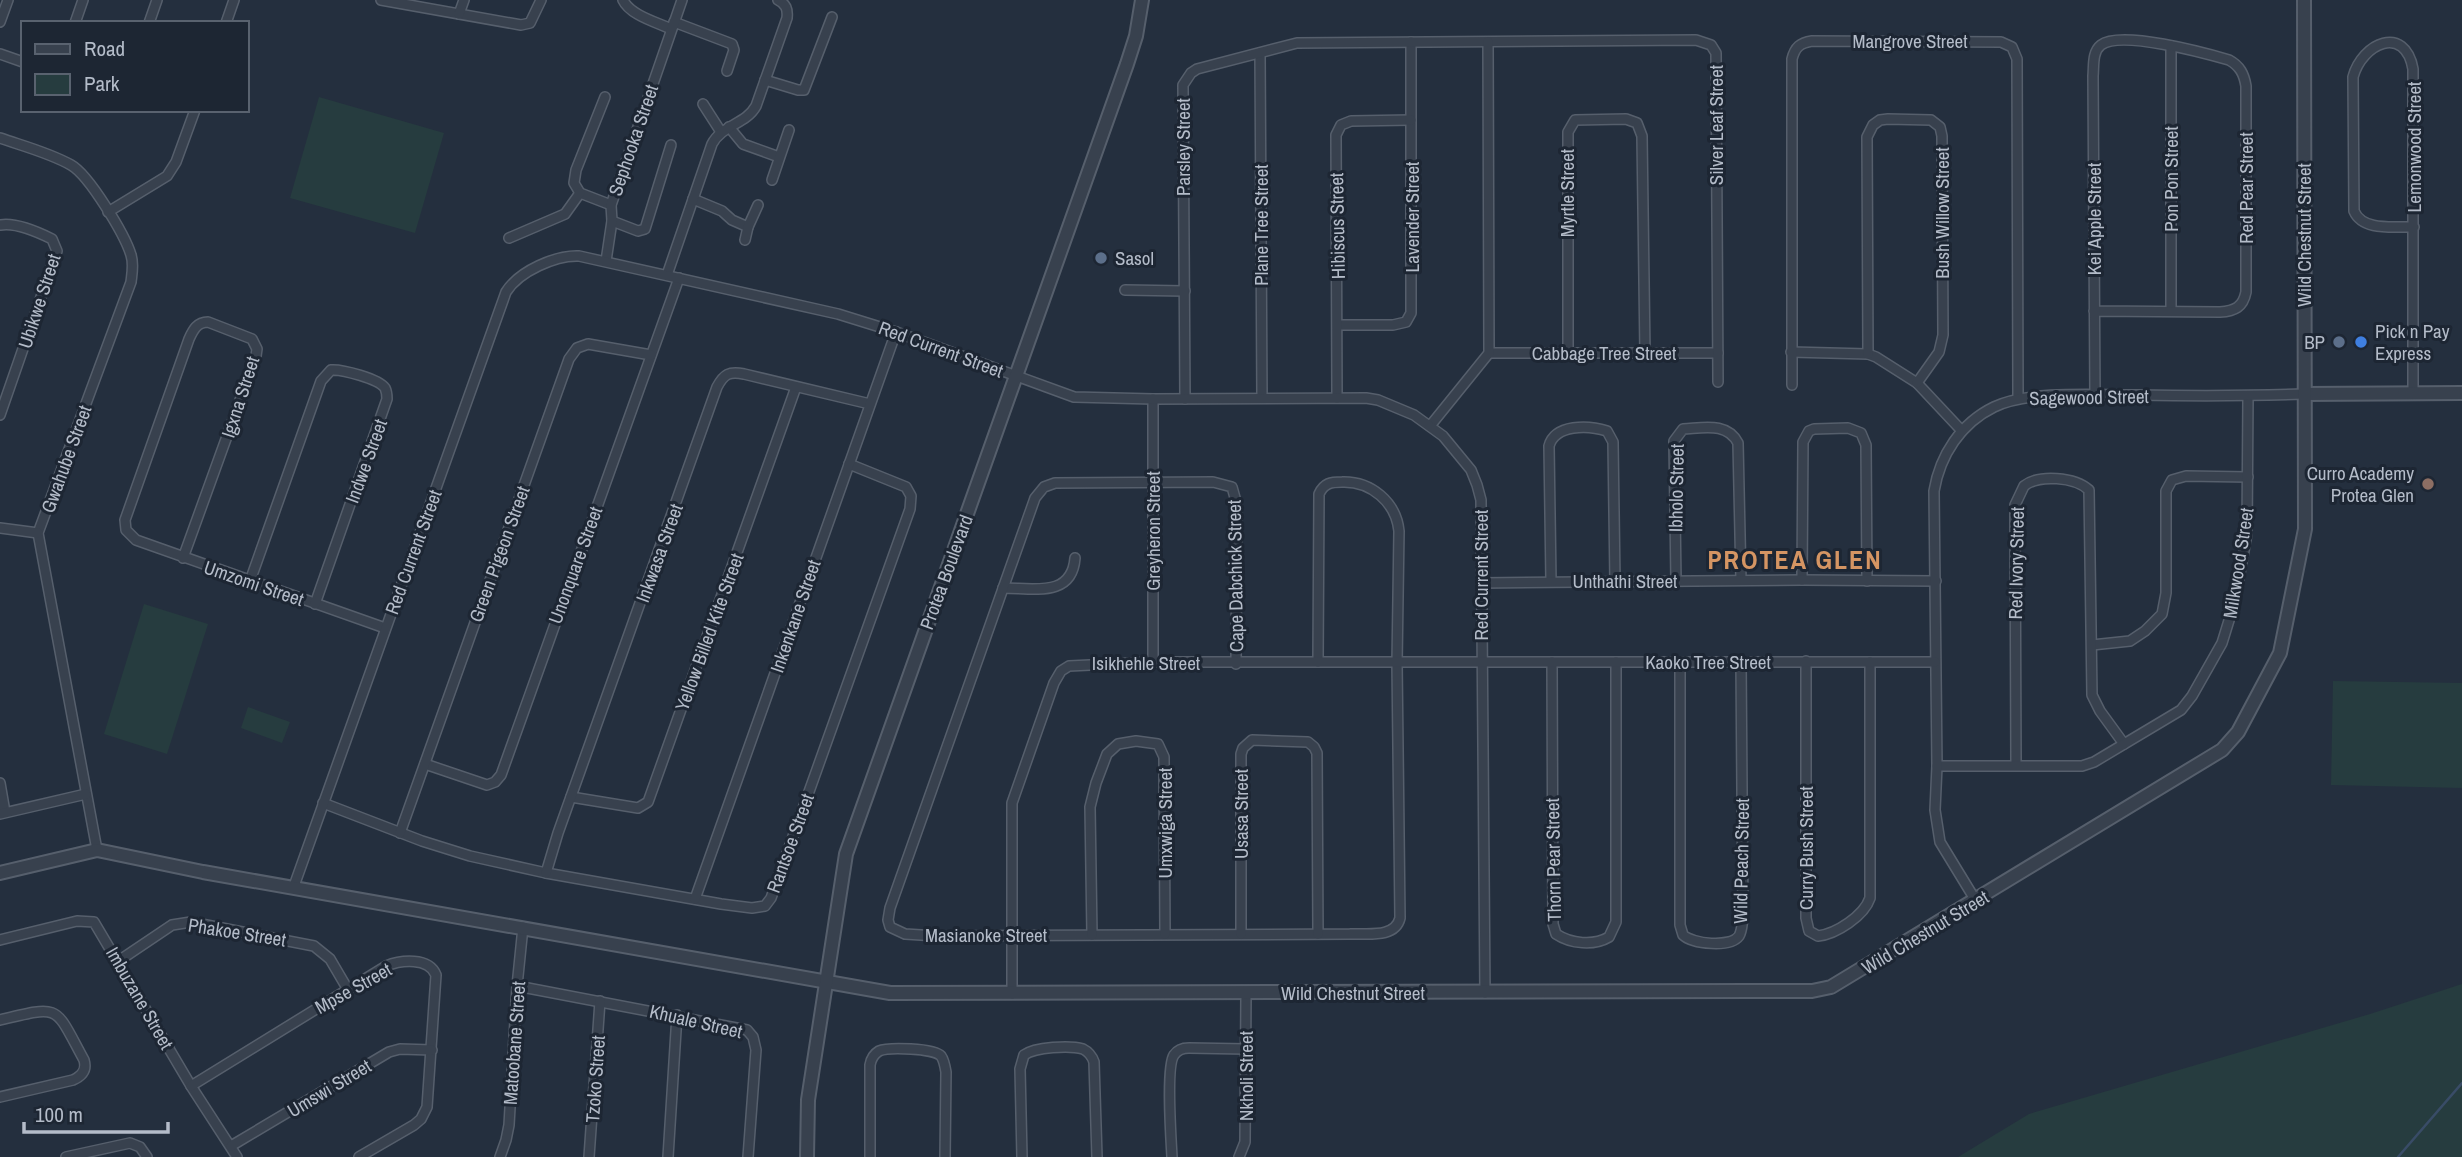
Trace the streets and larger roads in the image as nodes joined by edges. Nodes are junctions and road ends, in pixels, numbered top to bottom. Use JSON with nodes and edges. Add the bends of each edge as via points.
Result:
{"nodes":[{"id":1,"x":8,"y":0,"type":"edge"},
{"id":2,"x":83,"y":0,"type":"edge"},
{"id":3,"x":157,"y":0,"type":"edge"},
{"id":4,"x":234,"y":0,"type":"edge"},
{"id":5,"x":385,"y":0,"type":"edge"},
{"id":6,"x":464,"y":0,"type":"edge"},
{"id":7,"x":623,"y":0,"type":"edge"},
{"id":8,"x":682,"y":0,"type":"edge"},
{"id":9,"x":778,"y":0,"type":"edge"},
{"id":10,"x":1142,"y":0,"type":"edge"},
{"id":11,"x":2304,"y":0,"type":"edge"},
{"id":12,"x":540,"y":2,"type":"edge"},
{"id":13,"x":459,"y":14,"type":"junction"},
{"id":14,"x":1,"y":17,"type":"edge"},
{"id":15,"x":832,"y":17,"type":"dead end"},
{"id":16,"x":76,"y":21,"type":"edge"},
{"id":17,"x":150,"y":21,"type":"edge"},
{"id":18,"x":227,"y":21,"type":"edge"},
{"id":19,"x":672,"y":26,"type":"junction"},
{"id":20,"x":1411,"y":42,"type":"junction"},
{"id":21,"x":1492,"y":42,"type":"junction"},
{"id":22,"x":2100,"y":46,"type":"joint"},
{"id":23,"x":2171,"y":46,"type":"junction"},
{"id":24,"x":1260,"y":53,"type":"junction"},
{"id":25,"x":0,"y":54,"type":"edge"},
{"id":26,"x":21,"y":61,"type":"edge"},
{"id":27,"x":727,"y":71,"type":"dead end"},
{"id":28,"x":765,"y":80,"type":"junction"},
{"id":29,"x":605,"y":97,"type":"dead end"},
{"id":30,"x":703,"y":104,"type":"dead end"},
{"id":31,"x":194,"y":112,"type":"edge"},
{"id":32,"x":1411,"y":120,"type":"junction"},
{"id":33,"x":725,"y":129,"type":"junction"},
{"id":34,"x":789,"y":130,"type":"dead end"},
{"id":35,"x":0,"y":138,"type":"edge"},
{"id":36,"x":671,"y":145,"type":"dead end"},
{"id":37,"x":779,"y":157,"type":"junction"},
{"id":38,"x":772,"y":180,"type":"dead end"},
{"id":39,"x":580,"y":193,"type":"junction"},
{"id":40,"x":693,"y":199,"type":"junction"},
{"id":41,"x":611,"y":205,"type":"junction"},
{"id":42,"x":758,"y":205,"type":"dead end"},
{"id":43,"x":108,"y":212,"type":"junction"},
{"id":44,"x":612,"y":221,"type":"junction"},
{"id":45,"x":0,"y":225,"type":"edge"},
{"id":46,"x":748,"y":227,"type":"junction"},
{"id":47,"x":2414,"y":227,"type":"junction"},
{"id":48,"x":509,"y":238,"type":"dead end"},
{"id":49,"x":745,"y":240,"type":"dead end"},
{"id":50,"x":606,"y":261,"type":"junction"},
{"id":51,"x":667,"y":275,"type":"junction"},
{"id":52,"x":679,"y":278,"type":"junction"},
{"id":53,"x":1125,"y":290,"type":"dead end"},
{"id":54,"x":1185,"y":291,"type":"junction"},
{"id":55,"x":2171,"y":311,"type":"junction"},
{"id":56,"x":2094,"y":312,"type":"junction"},
{"id":57,"x":1338,"y":325,"type":"junction"},
{"id":58,"x":896,"y":332,"type":"junction"},
{"id":59,"x":1791,"y":352,"type":"junction"},
{"id":60,"x":1489,"y":353,"type":"junction"},
{"id":61,"x":1568,"y":353,"type":"junction"},
{"id":62,"x":1645,"y":353,"type":"junction"},
{"id":63,"x":1718,"y":353,"type":"junction"},
{"id":64,"x":1868,"y":354,"type":"junction"},
{"id":65,"x":651,"y":355,"type":"junction"},
{"id":66,"x":1016,"y":377,"type":"junction"},
{"id":67,"x":1718,"y":382,"type":"dead end"},
{"id":68,"x":1917,"y":383,"type":"junction"},
{"id":69,"x":1792,"y":386,"type":"dead end"},
{"id":70,"x":796,"y":387,"type":"junction"},
{"id":71,"x":2413,"y":393,"type":"junction"},
{"id":72,"x":2462,"y":393,"type":"edge"},
{"id":73,"x":2304,"y":394,"type":"junction"},
{"id":74,"x":2095,"y":395,"type":"junction"},
{"id":75,"x":2248,"y":396,"type":"junction"},
{"id":76,"x":1262,"y":398,"type":"junction"},
{"id":77,"x":1337,"y":398,"type":"junction"},
{"id":78,"x":2018,"y":398,"type":"junction"},
{"id":79,"x":1153,"y":399,"type":"junction"},
{"id":80,"x":1185,"y":399,"type":"junction"},
{"id":81,"x":870,"y":404,"type":"junction"},
{"id":82,"x":0,"y":415,"type":"edge"},
{"id":83,"x":1430,"y":426,"type":"junction"},
{"id":84,"x":1962,"y":431,"type":"junction"},
{"id":85,"x":849,"y":464,"type":"junction"},
{"id":86,"x":2248,"y":477,"type":"junction"},
{"id":87,"x":1152,"y":484,"type":"junction"},
{"id":88,"x":0,"y":527,"type":"edge"},
{"id":89,"x":126,"y":530,"type":"joint"},
{"id":90,"x":38,"y":533,"type":"junction"},
{"id":91,"x":183,"y":558,"type":"junction"},
{"id":92,"x":1075,"y":558,"type":"dead end"},
{"id":93,"x":1741,"y":580,"type":"junction"},
{"id":94,"x":1802,"y":580,"type":"junction"},
{"id":95,"x":250,"y":581,"type":"junction"},
{"id":96,"x":1550,"y":581,"type":"junction"},
{"id":97,"x":1676,"y":581,"type":"junction"},
{"id":98,"x":1867,"y":581,"type":"junction"},
{"id":99,"x":1936,"y":581,"type":"junction"},
{"id":100,"x":1615,"y":582,"type":"junction"},
{"id":101,"x":1482,"y":583,"type":"junction"},
{"id":102,"x":1003,"y":588,"type":"junction"},
{"id":103,"x":315,"y":604,"type":"junction"},
{"id":104,"x":385,"y":628,"type":"junction"},
{"id":105,"x":2092,"y":645,"type":"junction"},
{"id":106,"x":1805,"y":661,"type":"junction"},
{"id":107,"x":1153,"y":662,"type":"junction"},
{"id":108,"x":1318,"y":662,"type":"junction"},
{"id":109,"x":1481,"y":662,"type":"junction"},
{"id":110,"x":1552,"y":662,"type":"junction"},
{"id":111,"x":1616,"y":662,"type":"junction"},
{"id":112,"x":1680,"y":662,"type":"junction"},
{"id":113,"x":1741,"y":662,"type":"junction"},
{"id":114,"x":1870,"y":662,"type":"junction"},
{"id":115,"x":1935,"y":662,"type":"junction"},
{"id":116,"x":1397,"y":663,"type":"junction"},
{"id":117,"x":1236,"y":664,"type":"junction"},
{"id":118,"x":2124,"y":744,"type":"junction"},
{"id":119,"x":425,"y":764,"type":"junction"},
{"id":120,"x":2016,"y":765,"type":"junction"},
{"id":121,"x":1937,"y":766,"type":"junction"},
{"id":122,"x":0,"y":783,"type":"edge"},
{"id":123,"x":86,"y":794,"type":"junction"},
{"id":124,"x":571,"y":797,"type":"junction"},
{"id":125,"x":323,"y":803,"type":"junction"},
{"id":126,"x":3,"y":813,"type":"edge"},
{"id":127,"x":400,"y":833,"type":"junction"},
{"id":128,"x":97,"y":850,"type":"junction"},
{"id":129,"x":0,"y":873,"type":"edge"},
{"id":130,"x":546,"y":873,"type":"junction"},
{"id":131,"x":294,"y":886,"type":"junction"},
{"id":132,"x":695,"y":899,"type":"junction"},
{"id":133,"x":1976,"y":901,"type":"junction"},
{"id":134,"x":523,"y":927,"type":"junction"},
{"id":135,"x":1165,"y":934,"type":"junction"},
{"id":136,"x":1241,"y":934,"type":"junction"},
{"id":137,"x":1318,"y":934,"type":"junction"},
{"id":138,"x":1012,"y":935,"type":"junction"},
{"id":139,"x":1092,"y":935,"type":"junction"},
{"id":140,"x":0,"y":940,"type":"edge"},
{"id":141,"x":117,"y":962,"type":"junction"},
{"id":142,"x":824,"y":982,"type":"junction"},
{"id":143,"x":517,"y":986,"type":"junction"},
{"id":144,"x":347,"y":988,"type":"junction"},
{"id":145,"x":1246,"y":993,"type":"junction"},
{"id":146,"x":1485,"y":993,"type":"junction"},
{"id":147,"x":1012,"y":994,"type":"junction"},
{"id":148,"x":600,"y":1001,"type":"junction"},
{"id":149,"x":677,"y":1015,"type":"junction"},
{"id":150,"x":0,"y":1020,"type":"edge"},
{"id":151,"x":1246,"y":1049,"type":"junction"},
{"id":152,"x":432,"y":1050,"type":"junction"},
{"id":153,"x":191,"y":1086,"type":"junction"},
{"id":154,"x":0,"y":1097,"type":"edge"},
{"id":155,"x":231,"y":1146,"type":"junction"},
{"id":156,"x":66,"y":1157,"type":"edge"},
{"id":157,"x":147,"y":1157,"type":"edge"},
{"id":158,"x":237,"y":1157,"type":"edge"},
{"id":159,"x":359,"y":1157,"type":"edge"},
{"id":160,"x":500,"y":1157,"type":"edge"},
{"id":161,"x":590,"y":1157,"type":"edge"},
{"id":162,"x":668,"y":1157,"type":"edge"},
{"id":163,"x":748,"y":1157,"type":"edge"},
{"id":164,"x":807,"y":1157,"type":"edge"},
{"id":165,"x":870,"y":1157,"type":"edge"},
{"id":166,"x":945,"y":1157,"type":"edge"},
{"id":167,"x":1022,"y":1157,"type":"edge"},
{"id":168,"x":1097,"y":1157,"type":"edge"},
{"id":169,"x":1172,"y":1157,"type":"edge"},
{"id":170,"x":1239,"y":1157,"type":"edge"}],
"edges":[{"from":1,"to":14,"type":"street"},
{"from":2,"to":16,"type":"street"},
{"from":3,"to":17,"type":"street"},
{"from":4,"to":18,"type":"street"},
{"from":5,"to":13,"type":"street"},
{"from":6,"to":13,"type":"street"},
{"from":7,"to":19,"type":"street","via":[[633,11]]},
{"from":8,"to":19,"type":"street"},
{"from":9,"to":28,"type":"street","via":[[788,12]]},
{"from":10,"to":66,"type":"street","name":"Protea Boulevard","via":[[1128,64]]},
{"from":11,"to":73,"type":"street","name":"Wild Chestnut Street"},
{"from":12,"to":13,"type":"street","via":[[526,25]]},
{"from":15,"to":28,"type":"street","via":[[804,90]]},
{"from":19,"to":27,"type":"street","via":[[732,44]]},
{"from":19,"to":41,"type":"street","name":"Sephooka Street"},
{"from":20,"to":21,"type":"street","name":"Parsley Street"},
{"from":20,"to":24,"type":"street","name":"Parsley Street","via":[[1297,43]]},
{"from":20,"to":32,"type":"street","name":"Lavender Street"},
{"from":21,"to":60,"type":"street"},
{"from":21,"to":63,"type":"street","name":"Silver Leaf Street","via":[[1696,40],[1714,47]]},
{"from":22,"to":23,"type":"street","name":"Red Pear Street","via":[[2115,41]]},
{"from":22,"to":56,"type":"street","name":"Kei Apple Street","via":[[2094,56],[2093,76]]},
{"from":23,"to":55,"type":"street","name":"Pon Pon Street"},
{"from":23,"to":55,"type":"street","name":"Red Pear Street","via":[[2230,60],[2244,78],[2246,292],[2242,304],[2232,312]]},
{"from":24,"to":54,"type":"street","name":"Parsley Street","via":[[1197,69],[1183,85]]},
{"from":24,"to":76,"type":"street","name":"Plane Tree Street"},
{"from":25,"to":26,"type":"street"},
{"from":28,"to":33,"type":"street","via":[[753,112]]},
{"from":29,"to":39,"type":"street","via":[[576,170]]},
{"from":30,"to":33,"type":"street"},
{"from":31,"to":43,"type":"street","via":[[167,176]]},
{"from":32,"to":57,"type":"street","name":"Lavender Street","via":[[1411,313],[1406,321],[1393,325]]},
{"from":32,"to":57,"type":"street","name":"Hibiscus Street","via":[[1351,121],[1338,130]]},
{"from":33,"to":37,"type":"street","via":[[743,144]]},
{"from":33,"to":40,"type":"street","via":[[712,144]]},
{"from":34,"to":37,"type":"street"},
{"from":35,"to":43,"type":"street","name":"Gwahube Street","via":[[80,171]]},
{"from":36,"to":44,"type":"street","via":[[645,229]]},
{"from":37,"to":38,"type":"street"},
{"from":39,"to":41,"type":"street"},
{"from":39,"to":48,"type":"street","via":[[565,214]]},
{"from":40,"to":46,"type":"street"},
{"from":40,"to":51,"type":"street"},
{"from":41,"to":44,"type":"street","name":"Sephooka Street"},
{"from":42,"to":46,"type":"street"},
{"from":43,"to":90,"type":"street","name":"Gwahube Street","via":[[131,253],[131,282]]},
{"from":44,"to":50,"type":"street","name":"Sephooka Street"},
{"from":45,"to":82,"type":"street","name":"Ubikwe Street","via":[[46,236],[57,251]]},
{"from":46,"to":49,"type":"street"},
{"from":47,"to":47,"type":"street","name":"Lemonwood Street","via":[[2412,60],[2397,44],[2380,44],[2361,58],[2353,77],[2354,211],[2365,224]]},
{"from":47,"to":71,"type":"street","name":"Lemonwood Street"},
{"from":50,"to":51,"type":"street","name":"Red Current Street"},
{"from":50,"to":104,"type":"street","name":"Red Current Street","via":[[554,258],[513,282],[506,292]]},
{"from":51,"to":52,"type":"street","name":"Red Current Street"},
{"from":52,"to":58,"type":"street","name":"Red Current Street"},
{"from":52,"to":65,"type":"street","name":"Unonquare Street"},
{"from":53,"to":54,"type":"street"},
{"from":54,"to":80,"type":"street","name":"Parsley Street"},
{"from":55,"to":56,"type":"street","name":"Red Pear Street"},
{"from":56,"to":74,"type":"street","name":"Kei Apple Street"},
{"from":57,"to":77,"type":"street","name":"Hibiscus Street"},
{"from":58,"to":66,"type":"street","name":"Red Current Street"},
{"from":58,"to":81,"type":"street","name":"Inkenkane Street"},
{"from":59,"to":64,"type":"street"},
{"from":59,"to":69,"type":"street","name":"Mangrove Street"},
{"from":59,"to":78,"type":"street","name":"Mangrove Street","via":[[1792,59],[1796,48],[1812,41],[2001,42],[2011,47],[2017,59]]},
{"from":60,"to":61,"type":"street","name":"Cabbage Tree Street"},
{"from":60,"to":83,"type":"street"},
{"from":61,"to":62,"type":"street","name":"Cabbage Tree Street"},
{"from":61,"to":62,"type":"street","name":"Myrtle Street","via":[[1567,131],[1575,120],[1626,118],[1637,123],[1642,136]]},
{"from":62,"to":63,"type":"street","name":"Cabbage Tree Street"},
{"from":63,"to":67,"type":"street","name":"Silver Leaf Street"},
{"from":64,"to":68,"type":"street"},
{"from":64,"to":68,"type":"street","name":"Bush Willow Street","via":[[1867,137],[1880,120],[1931,120],[1942,136],[1943,335],[1940,352]]},
{"from":65,"to":119,"type":"street","name":"Green Pigeon Street","via":[[588,344],[569,359]]},
{"from":65,"to":119,"type":"street","name":"Unonquare Street","via":[[502,775],[487,785]]},
{"from":66,"to":79,"type":"street","name":"Red Current Street","via":[[1074,397]]},
{"from":66,"to":142,"type":"street","name":"Protea Boulevard","via":[[846,854]]},
{"from":68,"to":84,"type":"street"},
{"from":70,"to":81,"type":"street","name":"Inkwasa Street"},
{"from":70,"to":124,"type":"street","name":"Yellow Billed Kite Street","via":[[648,802],[638,808]]},
{"from":70,"to":124,"type":"street","name":"Inkwasa Street","via":[[735,372],[722,377]]},
{"from":71,"to":72,"type":"street","name":"Sagewood Street"},
{"from":71,"to":73,"type":"street","name":"Sagewood Street"},
{"from":73,"to":75,"type":"street","name":"Sagewood Street"},
{"from":73,"to":133,"type":"street","name":"Wild Chestnut Street","via":[[2305,529],[2297,573],[2280,653],[2238,732],[2212,757]]},
{"from":74,"to":75,"type":"street","name":"Sagewood Street"},
{"from":74,"to":78,"type":"street","name":"Sagewood Street"},
{"from":75,"to":86,"type":"street","name":"Milkwood Street"},
{"from":76,"to":77,"type":"street","name":"Red Current Street"},
{"from":76,"to":80,"type":"street","name":"Red Current Street"},
{"from":77,"to":83,"type":"street","name":"Red Current Street","via":[[1378,400]]},
{"from":78,"to":84,"type":"street","name":"Sagewood Street","via":[[1992,408]]},
{"from":79,"to":80,"type":"street","name":"Red Current Street"},
{"from":79,"to":87,"type":"street","name":"Greyheron Street"},
{"from":81,"to":85,"type":"street","name":"Inkenkane Street"},
{"from":83,"to":101,"type":"street","name":"Red Current Street","via":[[1455,449],[1478,485]]},
{"from":84,"to":99,"type":"street","name":"Sagewood Street","via":[[1936,478]]},
{"from":85,"to":132,"type":"street","name":"Inkenkane Street"},
{"from":85,"to":132,"type":"street","name":"Rantsoe Street","via":[[906,487],[910,509],[771,898],[765,906],[752,908]]},
{"from":86,"to":105,"type":"street","via":[[2172,480],[2166,491],[2162,614],[2130,641]]},
{"from":86,"to":118,"type":"street","name":"Milkwood Street","via":[[2246,534],[2235,601],[2222,643],[2187,704]]},
{"from":87,"to":102,"type":"street","name":"Masianoke Street","via":[[1044,486],[1035,498]]},
{"from":87,"to":107,"type":"street","name":"Greyheron Street"},
{"from":87,"to":117,"type":"street","name":"Cape Dabchick Street","via":[[1213,482],[1235,491]]},
{"from":88,"to":90,"type":"street"},
{"from":89,"to":91,"type":"street","name":"Umzomi Street","via":[[136,540]]},
{"from":89,"to":91,"type":"street","name":"Igxna Street","via":[[125,520],[192,332],[208,322],[245,335],[255,344],[256,356]]},
{"from":90,"to":123,"type":"street","name":"Gwahube Street"},
{"from":91,"to":95,"type":"street","name":"Umzomi Street"},
{"from":92,"to":102,"type":"street","via":[[1072,575],[1063,585]]},
{"from":93,"to":94,"type":"street","name":"Unthathi Street"},
{"from":93,"to":97,"type":"street","name":"Unthathi Street"},
{"from":93,"to":97,"type":"street","name":"Ibholo Street","via":[[1738,443],[1733,433],[1721,428],[1683,429],[1674,441]]},
{"from":94,"to":98,"type":"street","name":"Unthathi Street"},
{"from":94,"to":98,"type":"street","via":[[1803,442],[1814,429],[1848,428],[1861,433],[1866,445]]},
{"from":95,"to":103,"type":"street","name":"Umzomi Street"},
{"from":95,"to":103,"type":"street","name":"Indwe Street","via":[[321,381],[331,370],[344,370],[379,383],[387,399]]},
{"from":96,"to":100,"type":"street","name":"Unthathi Street"},
{"from":96,"to":100,"type":"street","via":[[1551,439],[1569,429],[1597,429],[1606,431],[1613,442]]},
{"from":96,"to":101,"type":"street","name":"Unthathi Street"},
{"from":97,"to":100,"type":"street","name":"Unthathi Street"},
{"from":98,"to":99,"type":"street","name":"Unthathi Street"},
{"from":99,"to":115,"type":"street","name":"Sagewood Street"},
{"from":101,"to":109,"type":"street","name":"Red Current Street"},
{"from":102,"to":138,"type":"street","name":"Masianoke Street","via":[[888,920],[892,929],[911,935]]},
{"from":103,"to":104,"type":"street","name":"Umzomi Street"},
{"from":104,"to":125,"type":"street","name":"Red Current Street"},
{"from":105,"to":118,"type":"street","name":"Red Ivory Street","via":[[2092,695]]},
{"from":105,"to":120,"type":"street","name":"Red Ivory Street","via":[[2089,490],[2070,480],[2029,482],[2015,505]]},
{"from":106,"to":113,"type":"street","name":"Kaoko Tree Street"},
{"from":106,"to":114,"type":"street","name":"Kaoko Tree Street"},
{"from":106,"to":114,"type":"street","name":"Curry Bush Street","via":[[1806,918],[1809,931],[1818,936],[1859,914],[1870,898]]},
{"from":107,"to":117,"type":"street","name":"Isikhehle Street"},
{"from":107,"to":138,"type":"street","name":"Isikhehle Street","via":[[1075,664],[1065,668],[1054,683],[1013,803]]},
{"from":108,"to":116,"type":"street","name":"Isikhehle Street"},
{"from":108,"to":116,"type":"street","via":[[1318,499],[1326,484],[1353,482],[1373,489],[1398,520]]},
{"from":108,"to":117,"type":"street","name":"Isikhehle Street"},
{"from":109,"to":110,"type":"street","name":"Kaoko Tree Street"},
{"from":109,"to":116,"type":"street","name":"Isikhehle Street"},
{"from":109,"to":146,"type":"street","name":"Red Current Street"},
{"from":110,"to":111,"type":"street","name":"Kaoko Tree Street"},
{"from":110,"to":111,"type":"street","name":"Thorn Pear Street","via":[[1553,924],[1556,934],[1565,939],[1596,942],[1609,937],[1616,922]]},
{"from":111,"to":112,"type":"street","name":"Kaoko Tree Street"},
{"from":112,"to":113,"type":"street","name":"Kaoko Tree Street"},
{"from":112,"to":113,"type":"street","name":"Wild Peach Street","via":[[1679,925],[1683,935],[1694,942],[1726,943],[1740,934],[1743,918]]},
{"from":114,"to":115,"type":"street","name":"Kaoko Tree Street"},
{"from":115,"to":121,"type":"street","name":"Sagewood Street"},
{"from":116,"to":137,"type":"street","name":"Masianoke Street","via":[[1399,923],[1382,933]]},
{"from":118,"to":120,"type":"street","name":"Milkwood Street","via":[[2082,766]]},
{"from":119,"to":127,"type":"street","name":"Green Pigeon Street"},
{"from":120,"to":121,"type":"street","name":"Milkwood Street"},
{"from":121,"to":133,"type":"street","name":"Sagewood Street","via":[[1935,810],[1940,842]]},
{"from":122,"to":126,"type":"street"},
{"from":123,"to":126,"type":"street"},
{"from":123,"to":128,"type":"street","name":"Gwahube Street"},
{"from":124,"to":130,"type":"street","name":"Inkwasa Street"},
{"from":125,"to":127,"type":"street","name":"Rantsoe Street"},
{"from":125,"to":131,"type":"street","name":"Red Current Street"},
{"from":127,"to":130,"type":"street","name":"Rantsoe Street","via":[[470,856]]},
{"from":128,"to":129,"type":"street"},
{"from":128,"to":131,"type":"street","name":"Wild Chestnut Street"},
{"from":130,"to":132,"type":"street","name":"Rantsoe Street"},
{"from":131,"to":134,"type":"street","name":"Wild Chestnut Street"},
{"from":133,"to":146,"type":"street","name":"Wild Chestnut Street","via":[[1839,984],[1821,990]]},
{"from":134,"to":142,"type":"street","name":"Wild Chestnut Street"},
{"from":134,"to":143,"type":"street","name":"Matoobane Street"},
{"from":135,"to":136,"type":"street","name":"Masianoke Street"},
{"from":135,"to":139,"type":"street","name":"Masianoke Street"},
{"from":135,"to":139,"type":"street","name":"Umxwiga Street","via":[[1164,757],[1158,744],[1136,741],[1118,744],[1107,754],[1091,802]]},
{"from":136,"to":137,"type":"street","name":"Masianoke Street"},
{"from":136,"to":137,"type":"street","name":"Usasa Street","via":[[1241,754],[1252,740],[1308,742],[1317,753]]},
{"from":138,"to":139,"type":"street","name":"Masianoke Street"},
{"from":138,"to":147,"type":"street","name":"Isikhehle Street"},
{"from":140,"to":141,"type":"street","name":"Imbuzane Street","via":[[90,920]]},
{"from":141,"to":144,"type":"street","name":"Phakoe Street","via":[[172,925],[191,922],[314,946],[330,959]]},
{"from":141,"to":153,"type":"street","name":"Imbuzane Street"},
{"from":142,"to":147,"type":"street","name":"Wild Chestnut Street","via":[[890,993]]},
{"from":142,"to":164,"type":"street","name":"Protea Boulevard","via":[[808,1100]]},
{"from":143,"to":148,"type":"street","name":"Khuale Street"},
{"from":143,"to":160,"type":"street","name":"Matoobane Street","via":[[509,1125]]},
{"from":144,"to":152,"type":"street","name":"Mpse Street","via":[[392,964],[406,961],[433,968]]},
{"from":144,"to":153,"type":"street","name":"Mpse Street"},
{"from":145,"to":146,"type":"street","name":"Wild Chestnut Street"},
{"from":145,"to":147,"type":"street","name":"Wild Chestnut Street"},
{"from":145,"to":151,"type":"street","name":"Nkholi Street"},
{"from":148,"to":149,"type":"street","name":"Khuale Street"},
{"from":148,"to":161,"type":"street","name":"Tzoko Street"},
{"from":149,"to":162,"type":"street"},
{"from":149,"to":163,"type":"street","name":"Khuale Street","via":[[741,1027],[753,1037],[756,1050]]},
{"from":150,"to":154,"type":"street","via":[[52,1012],[62,1018],[85,1063],[82,1075],[73,1080]]},
{"from":151,"to":169,"type":"street","via":[[1189,1048],[1173,1055]]},
{"from":151,"to":170,"type":"street","name":"Nkholi Street","via":[[1245,1142]]},
{"from":152,"to":155,"type":"street","name":"Umswi Street","via":[[389,1052]]},
{"from":152,"to":159,"type":"street","name":"Mpse Street","via":[[429,1098],[421,1119]]},
{"from":153,"to":155,"type":"street","name":"Imbuzane Street"},
{"from":155,"to":158,"type":"street","name":"Imbuzane Street"},
{"from":156,"to":157,"type":"street","via":[[130,1143]]},
{"from":165,"to":166,"type":"street","via":[[870,1065],[876,1053],[884,1050],[930,1050],[943,1058]]},
{"from":167,"to":168,"type":"street","via":[[1020,1069],[1024,1055],[1040,1048],[1077,1048],[1089,1053],[1094,1062]]}]}
